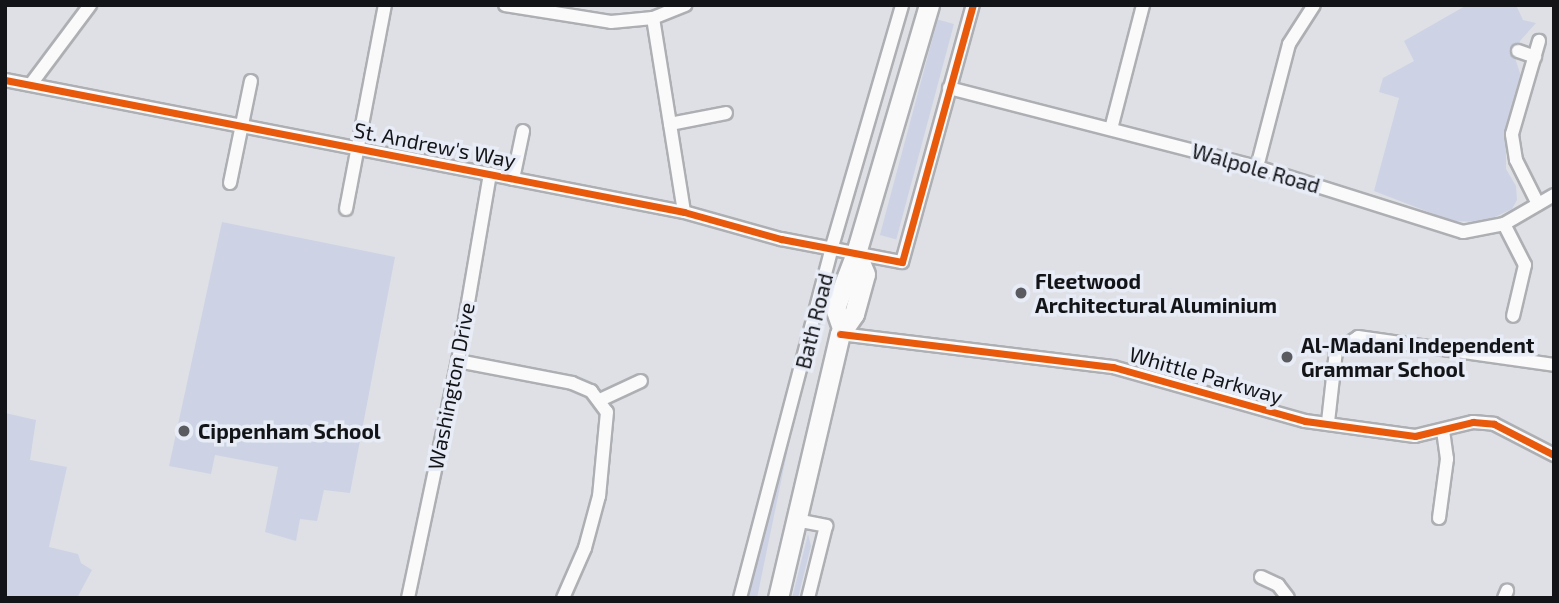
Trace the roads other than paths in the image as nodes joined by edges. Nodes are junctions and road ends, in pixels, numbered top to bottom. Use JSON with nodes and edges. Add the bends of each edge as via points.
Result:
{"nodes":[{"id":1,"x":385,"y":5,"type":"edge"},
{"id":2,"x":505,"y":5,"type":"edge"},
{"id":3,"x":685,"y":5,"type":"edge"},
{"id":4,"x":902,"y":5,"type":"edge"},
{"id":5,"x":929,"y":5,"type":"edge"},
{"id":6,"x":973,"y":5,"type":"edge"},
{"id":7,"x":1143,"y":5,"type":"edge"},
{"id":8,"x":1314,"y":5,"type":"edge"},
{"id":9,"x":84,"y":7,"type":"edge"},
{"id":10,"x":653,"y":18,"type":"junction"},
{"id":11,"x":1539,"y":41,"type":"dead end"},
{"id":12,"x":1518,"y":51,"type":"dead end"},
{"id":13,"x":1535,"y":57,"type":"junction"},
{"id":14,"x":5,"y":80,"type":"edge"},
{"id":15,"x":251,"y":81,"type":"dead end"},
{"id":16,"x":31,"y":84,"type":"junction"},
{"id":17,"x":949,"y":88,"type":"junction"},
{"id":18,"x":726,"y":113,"type":"dead end"},
{"id":19,"x":670,"y":124,"type":"junction"},
{"id":20,"x":240,"y":125,"type":"junction"},
{"id":21,"x":1111,"y":129,"type":"junction"},
{"id":22,"x":523,"y":131,"type":"dead end"},
{"id":23,"x":357,"y":147,"type":"junction"},
{"id":24,"x":1257,"y":167,"type":"junction"},
{"id":25,"x":490,"y":174,"type":"junction"},
{"id":26,"x":513,"y":178,"type":"junction"},
{"id":27,"x":230,"y":183,"type":"dead end"},
{"id":28,"x":1554,"y":195,"type":"edge"},
{"id":29,"x":1538,"y":204,"type":"junction"},
{"id":30,"x":346,"y":209,"type":"dead end"},
{"id":31,"x":684,"y":212,"type":"junction"},
{"id":32,"x":1504,"y":224,"type":"junction"},
{"id":33,"x":831,"y":250,"type":"junction"},
{"id":34,"x":856,"y":253,"type":"junction"},
{"id":35,"x":1513,"y":316,"type":"dead end"},
{"id":36,"x":841,"y":331,"type":"junction"},
{"id":37,"x":458,"y":361,"type":"junction"},
{"id":38,"x":1554,"y":365,"type":"edge"},
{"id":39,"x":641,"y":381,"type":"dead end"},
{"id":40,"x":600,"y":400,"type":"junction"},
{"id":41,"x":1328,"y":422,"type":"junction"},
{"id":42,"x":1443,"y":430,"type":"junction"},
{"id":43,"x":1554,"y":455,"type":"edge"},
{"id":44,"x":1439,"y":518,"type":"dead end"},
{"id":45,"x":796,"y":520,"type":"junction"},
{"id":46,"x":1261,"y":577,"type":"dead end"},
{"id":47,"x":408,"y":598,"type":"edge"},
{"id":48,"x":563,"y":598,"type":"edge"},
{"id":49,"x":740,"y":598,"type":"edge"},
{"id":50,"x":779,"y":598,"type":"edge"},
{"id":51,"x":808,"y":598,"type":"edge"},
{"id":52,"x":1288,"y":598,"type":"edge"}],
"edges":[{"from":1,"to":23,"type":"street"},
{"from":2,"to":10,"type":"street","via":[[611,22]]},
{"from":3,"to":10,"type":"street"},
{"from":4,"to":33,"type":"street","name":"Bath Road"},
{"from":5,"to":34,"type":"main road","name":"Bath Road"},
{"from":6,"to":17,"type":"street"},
{"from":7,"to":21,"type":"street"},
{"from":8,"to":24,"type":"street","via":[[1289,44]]},
{"from":9,"to":16,"type":"street"},
{"from":10,"to":19,"type":"street"},
{"from":11,"to":13,"type":"street"},
{"from":12,"to":13,"type":"street"},
{"from":13,"to":29,"type":"street","via":[[1512,134],[1516,160]]},
{"from":14,"to":16,"type":"street","name":"St. Andrew's Way"},
{"from":15,"to":20,"type":"street"},
{"from":16,"to":20,"type":"street","name":"St. Andrew's Way"},
{"from":17,"to":21,"type":"street","name":"Walpole Road"},
{"from":17,"to":34,"type":"street","name":"St. Andrew's Way","via":[[902,262]]},
{"from":18,"to":19,"type":"street"},
{"from":19,"to":31,"type":"street"},
{"from":20,"to":23,"type":"street","name":"St. Andrew's Way"},
{"from":20,"to":27,"type":"street"},
{"from":21,"to":24,"type":"street","name":"Walpole Road"},
{"from":22,"to":26,"type":"street"},
{"from":23,"to":25,"type":"street","name":"St. Andrew's Way"},
{"from":23,"to":30,"type":"street"},
{"from":24,"to":32,"type":"street","name":"Walpole Road","via":[[1463,232]]},
{"from":25,"to":26,"type":"street","name":"St. Andrew's Way"},
{"from":25,"to":37,"type":"street","name":"Washington Drive"},
{"from":26,"to":31,"type":"street","name":"St. Andrew's Way"},
{"from":28,"to":29,"type":"street","name":"Walpole Road"},
{"from":29,"to":32,"type":"street","name":"Walpole Road"},
{"from":31,"to":33,"type":"street","name":"St. Andrew's Way"},
{"from":32,"to":35,"type":"street","via":[[1525,265]]},
{"from":33,"to":34,"type":"street","name":"St. Andrew's Way"},
{"from":33,"to":49,"type":"street","name":"Bath Road"},
{"from":34,"to":36,"type":"main road","name":"Bath Road","via":[[835,308]]},
{"from":36,"to":41,"type":"street","name":"Whittle Parkway","via":[[1113,367],[1305,421]]},
{"from":36,"to":45,"type":"main road","name":"Bath Road"},
{"from":37,"to":40,"type":"street","via":[[572,383]]},
{"from":37,"to":47,"type":"street","name":"Washington Drive"},
{"from":38,"to":41,"type":"street","via":[[1358,337],[1336,351]]},
{"from":39,"to":40,"type":"street"},
{"from":40,"to":48,"type":"street","via":[[607,412],[598,496],[585,548]]},
{"from":41,"to":42,"type":"street","name":"Whittle Parkway","via":[[1415,436]]},
{"from":42,"to":43,"type":"street","name":"Whittle Parkway","via":[[1473,422],[1494,425]]},
{"from":42,"to":44,"type":"street","via":[[1447,459]]},
{"from":45,"to":50,"type":"main road","name":"Bath Road"},
{"from":45,"to":51,"type":"street","via":[[826,526]]},
{"from":46,"to":52,"type":"street","via":[[1278,585]]}]}
